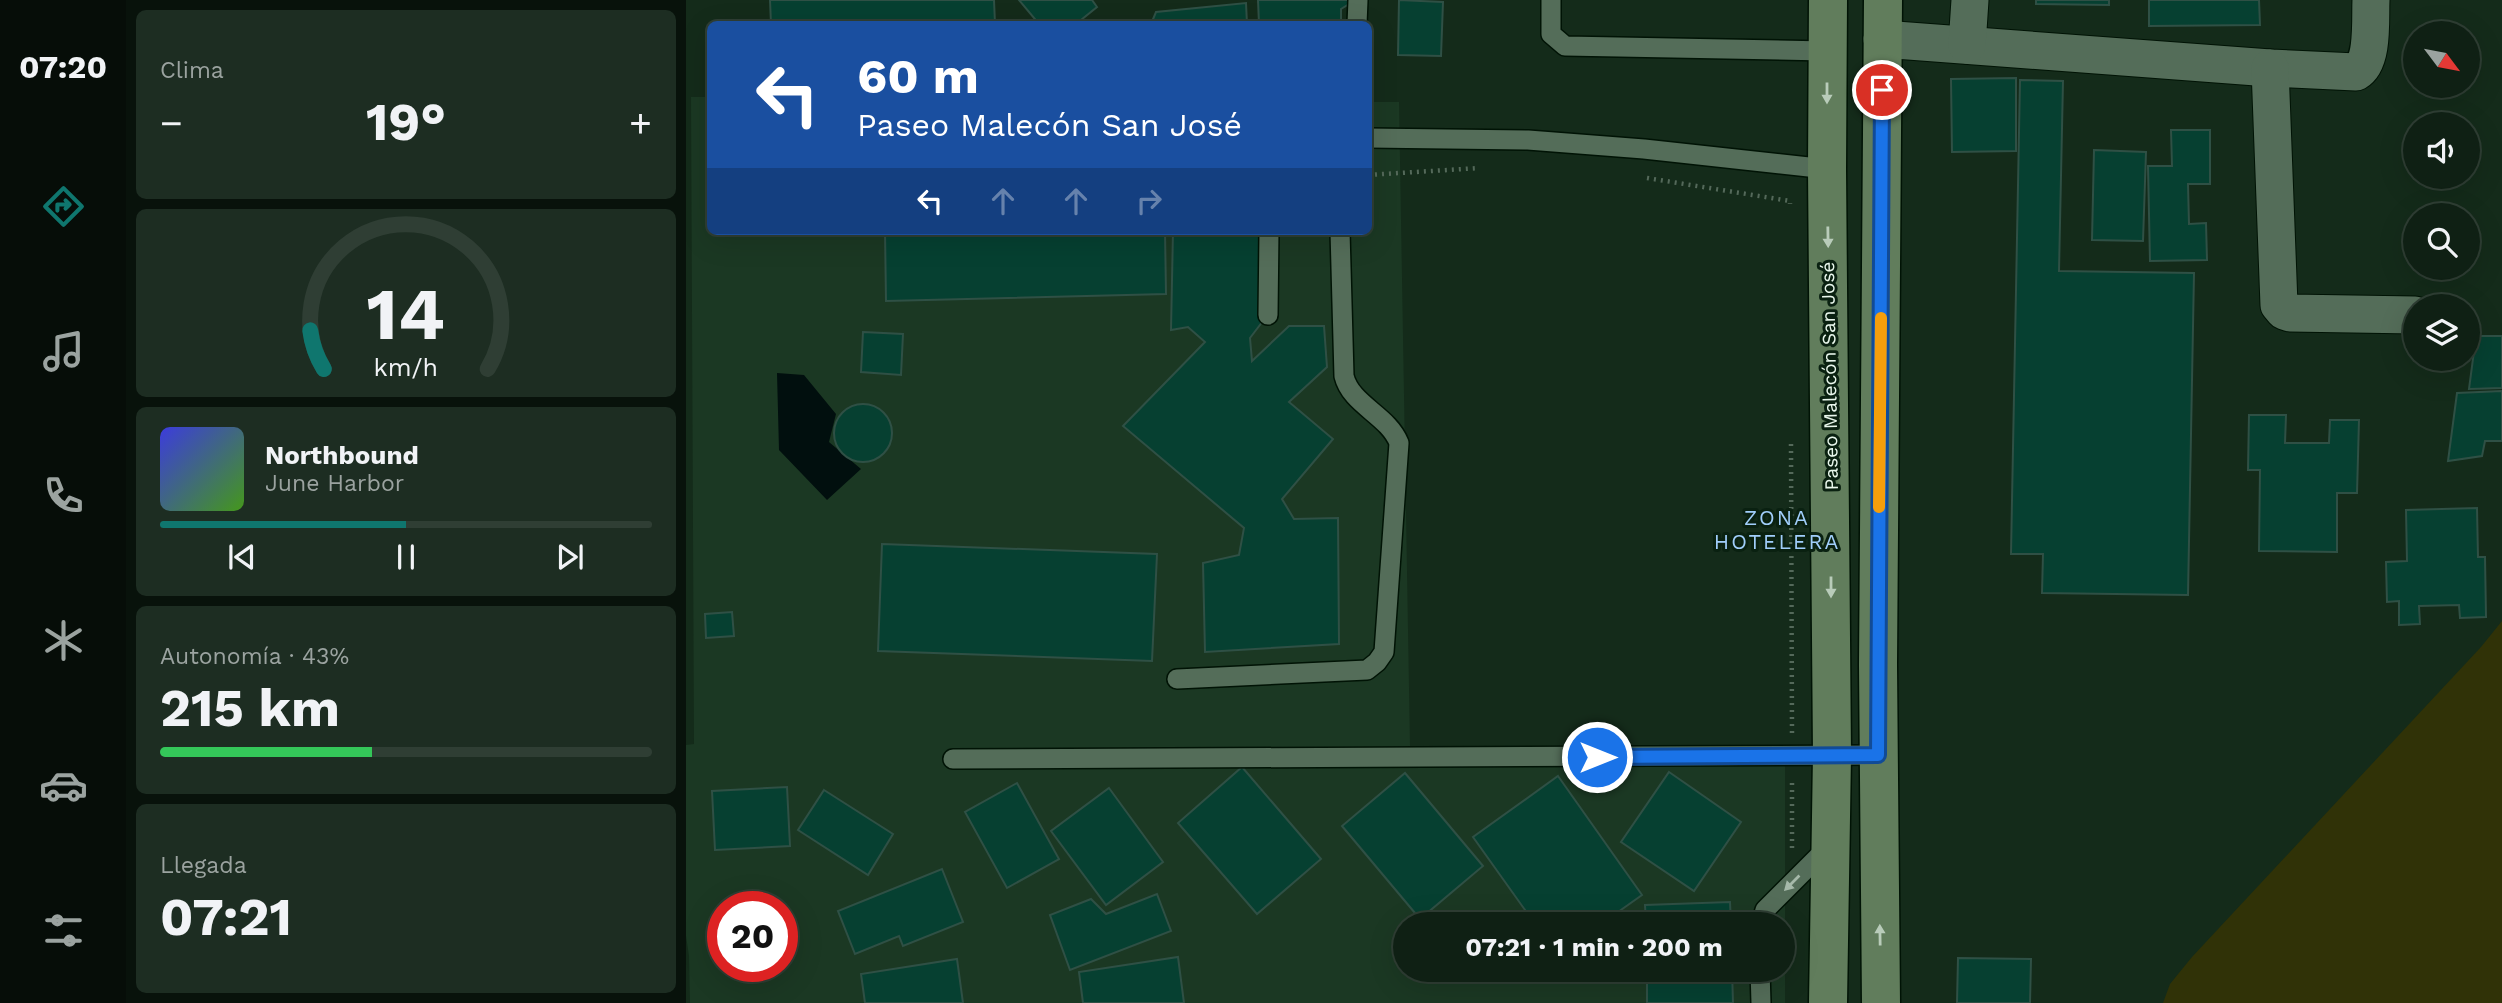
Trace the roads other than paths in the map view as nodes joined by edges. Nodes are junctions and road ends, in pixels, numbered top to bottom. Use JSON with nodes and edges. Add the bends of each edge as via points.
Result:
{"nodes":[{"id":1,"x":1358,"y":0,"type":"edge"},
{"id":2,"x":1551,"y":0,"type":"edge"},
{"id":3,"x":1828,"y":0,"type":"edge"},
{"id":4,"x":1883,"y":0,"type":"edge"},
{"id":5,"x":1970,"y":0,"type":"edge"},
{"id":6,"x":2371,"y":0,"type":"edge"},
{"id":7,"x":1357,"y":21,"type":"edge"},
{"id":8,"x":1882,"y":39,"type":"junction"},
{"id":9,"x":1967,"y":45,"type":"junction"},
{"id":10,"x":1826,"y":51,"type":"junction"},
{"id":11,"x":2270,"y":68,"type":"junction"},
{"id":12,"x":1372,"y":138,"type":"edge"},
{"id":13,"x":1827,"y":169,"type":"junction"},
{"id":14,"x":1269,"y":235,"type":"edge"},
{"id":15,"x":1340,"y":235,"type":"edge"},
{"id":16,"x":1268,"y":315,"type":"dead end"},
{"id":17,"x":2403,"y":315,"type":"edge"},
{"id":18,"x":1878,"y":665,"type":"junction"},
{"id":19,"x":1832,"y":667,"type":"junction"},
{"id":20,"x":1177,"y":679,"type":"dead end"},
{"id":21,"x":1832,"y":755,"type":"junction"},
{"id":22,"x":1878,"y":755,"type":"junction"},
{"id":23,"x":953,"y":759,"type":"dead end"},
{"id":24,"x":1830,"y":845,"type":"junction"},
{"id":25,"x":1764,"y":912,"type":"edge"},
{"id":26,"x":1760,"y":982,"type":"edge"},
{"id":27,"x":1760,"y":1003,"type":"edge"},
{"id":28,"x":1828,"y":1003,"type":"edge"},
{"id":29,"x":1881,"y":1003,"type":"edge"}],
"edges":[{"from":1,"to":7,"type":"lane"},
{"from":2,"to":10,"type":"lane","via":[[1551,34],[1564,46]]},
{"from":3,"to":10,"type":"main road","name":"Paseo Malecón San José"},
{"from":4,"to":8,"type":"main road"},
{"from":5,"to":9,"type":"street"},
{"from":6,"to":11,"type":"street","via":[[2368,56],[2362,68],[2356,72]]},
{"from":8,"to":9,"type":"street"},
{"from":8,"to":18,"type":"main road"},
{"from":9,"to":11,"type":"street"},
{"from":10,"to":13,"type":"main road","name":"Paseo Malecón San José","one_way":true},
{"from":11,"to":17,"type":"street","via":[[2279,305],[2290,313]]},
{"from":12,"to":13,"type":"lane","via":[[1541,141]]},
{"from":13,"to":19,"type":"main road","name":"Paseo Malecón San José","one_way":true},
{"from":14,"to":16,"type":"lane"},
{"from":15,"to":20,"type":"lane","via":[[1347,387],[1388,424],[1399,443],[1384,652],[1367,670]]},
{"from":18,"to":19,"type":"main road"},
{"from":18,"to":22,"type":"main road"},
{"from":19,"to":21,"type":"main road","name":"Paseo Malecón San José"},
{"from":21,"to":22,"type":"lane"},
{"from":21,"to":23,"type":"lane"},
{"from":21,"to":24,"type":"main road","name":"Paseo Malecón San José"},
{"from":29,"to":22,"type":"main road","one_way":true},
{"from":24,"to":25,"type":"lane","one_way":true},
{"from":24,"to":28,"type":"main road","name":"Paseo Malecón San José"},
{"from":26,"to":27,"type":"lane"}]}
